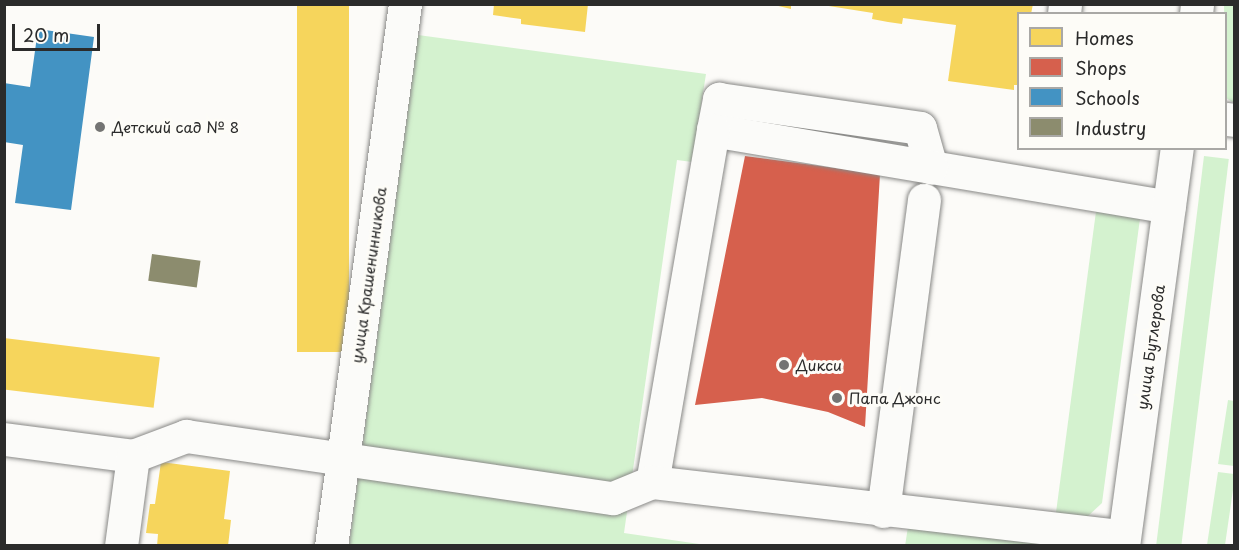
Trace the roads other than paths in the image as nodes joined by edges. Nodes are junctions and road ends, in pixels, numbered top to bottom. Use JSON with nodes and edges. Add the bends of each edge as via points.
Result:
{"nodes":[{"id":1,"x":405,"y":4,"type":"edge"},
{"id":2,"x":1178,"y":150,"type":"edge"},
{"id":3,"x":924,"y":200,"type":"dead end"},
{"id":4,"x":1169,"y":207,"type":"junction"},
{"id":5,"x":4,"y":439,"type":"edge"},
{"id":6,"x":133,"y":456,"type":"junction"},
{"id":7,"x":342,"y":456,"type":"junction"},
{"id":8,"x":652,"y":482,"type":"junction"},
{"id":9,"x":883,"y":511,"type":"junction"},
{"id":10,"x":1124,"y":542,"type":"edge"},
{"id":11,"x":121,"y":546,"type":"edge"},
{"id":12,"x":331,"y":546,"type":"edge"}],
"edges":[{"from":1,"to":7,"type":"street","name":"улица Крашенинникова"},
{"from":2,"to":4,"type":"street","name":"улица Бутлерова"},
{"from":3,"to":9,"type":"street"},
{"from":4,"to":8,"type":"street","via":[[713,130]]},
{"from":4,"to":10,"type":"street","name":"улица Бутлерова"},
{"from":5,"to":6,"type":"street"},
{"from":6,"to":7,"type":"street","via":[[186,436]]},
{"from":6,"to":11,"type":"street"},
{"from":7,"to":8,"type":"street","via":[[613,498]]},
{"from":7,"to":12,"type":"street","name":"улица Крашенинникова"},
{"from":8,"to":9,"type":"street"},
{"from":9,"to":10,"type":"street"}]}
